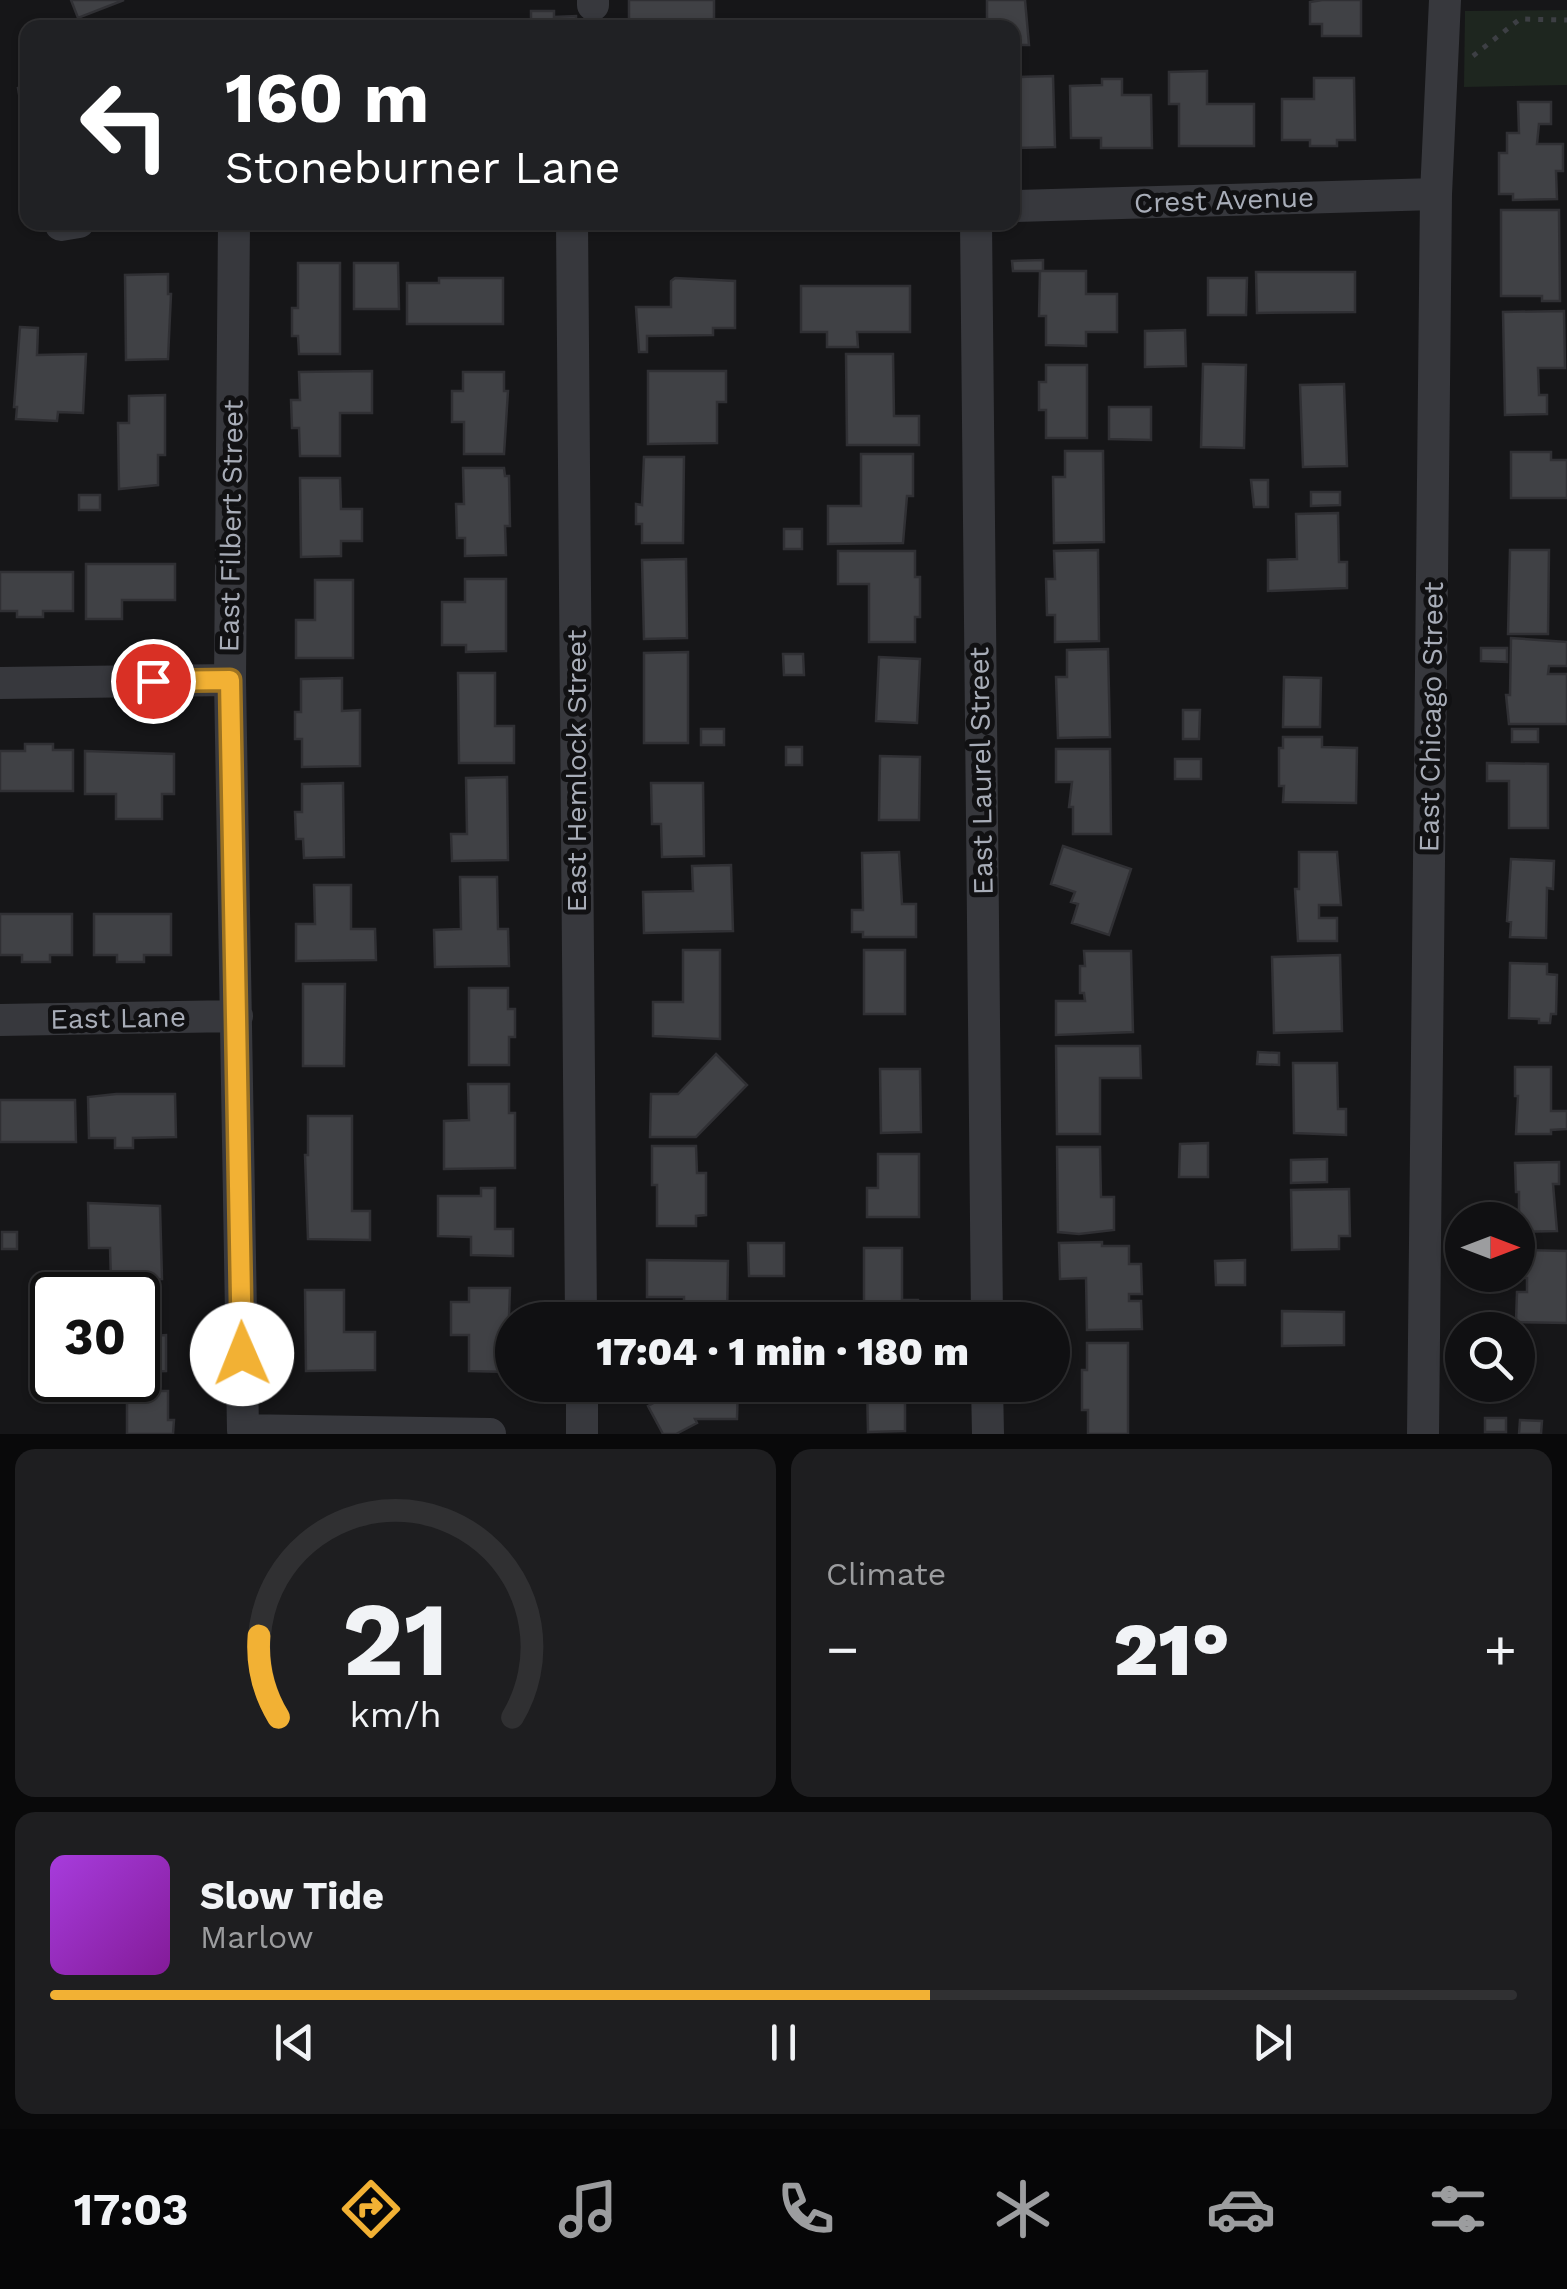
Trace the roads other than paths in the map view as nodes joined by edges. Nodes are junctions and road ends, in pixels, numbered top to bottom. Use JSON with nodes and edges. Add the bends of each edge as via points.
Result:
{"nodes":[{"id":1,"x":1445,"y":0,"type":"edge"},
{"id":2,"x":1436,"y":194,"type":"junction"},
{"id":3,"x":1020,"y":206,"type":"edge"},
{"id":4,"x":234,"y":230,"type":"edge"},
{"id":5,"x":572,"y":230,"type":"edge"},
{"id":6,"x":976,"y":230,"type":"edge"},
{"id":7,"x":230,"y":680,"type":"junction"},
{"id":8,"x":0,"y":682,"type":"edge"},
{"id":9,"x":237,"y":1016,"type":"junction"},
{"id":10,"x":0,"y":1020,"type":"edge"},
{"id":11,"x":581,"y":1302,"type":"edge"},
{"id":12,"x":987,"y":1302,"type":"edge"},
{"id":13,"x":582,"y":1402,"type":"edge"},
{"id":14,"x":987,"y":1402,"type":"edge"},
{"id":15,"x":490,"y":1434,"type":"edge"},
{"id":16,"x":582,"y":1434,"type":"edge"},
{"id":17,"x":988,"y":1434,"type":"edge"},
{"id":18,"x":1423,"y":1434,"type":"edge"}],
"edges":[{"from":1,"to":2,"type":"street","name":"East Chicago Street"},
{"from":2,"to":3,"type":"street","name":"Crest Avenue"},
{"from":2,"to":18,"type":"street","name":"East Chicago Street"},
{"from":4,"to":7,"type":"street","name":"East Filbert Street"},
{"from":5,"to":11,"type":"street","name":"East Hemlock Street"},
{"from":6,"to":12,"type":"street","name":"East Laurel Street"},
{"from":7,"to":8,"type":"street"},
{"from":7,"to":9,"type":"street","name":"East Filbert Street"},
{"from":9,"to":10,"type":"street","name":"East Lane"},
{"from":9,"to":15,"type":"street","name":"East Filbert Street","via":[[243,1430]]},
{"from":13,"to":16,"type":"street"},
{"from":14,"to":17,"type":"street"}]}
